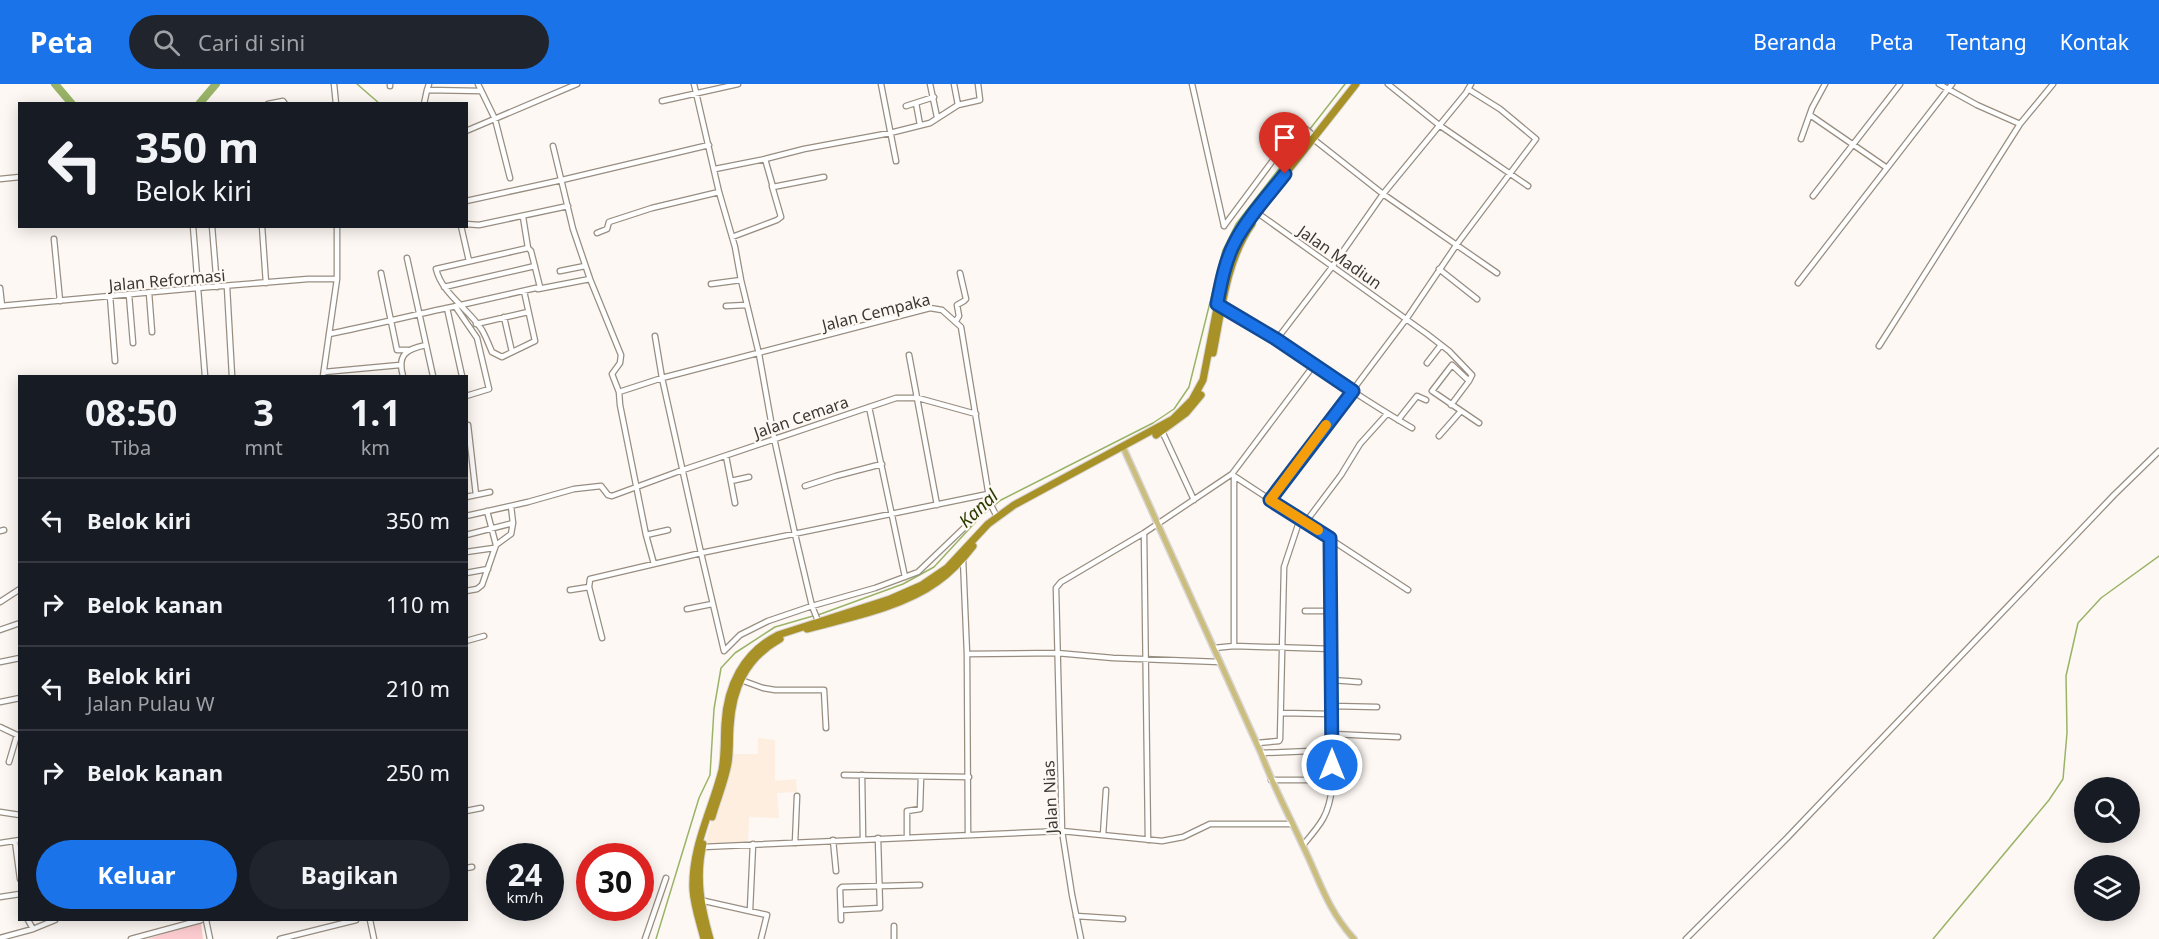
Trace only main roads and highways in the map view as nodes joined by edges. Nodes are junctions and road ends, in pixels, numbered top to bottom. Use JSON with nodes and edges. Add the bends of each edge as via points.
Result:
{"nodes":[{"id":1,"x":1358,"y":84,"type":"edge"},
{"id":2,"x":1316,"y":139,"type":"junction"},
{"id":3,"x":1219,"y":309,"type":"junction"},
{"id":4,"x":1215,"y":332,"type":"junction"},
{"id":5,"x":1124,"y":449,"type":"junction"},
{"id":6,"x":838,"y":618,"type":"junction"},
{"id":7,"x":696,"y":885,"type":"junction"},
{"id":8,"x":1352,"y":937,"type":"edge"},
{"id":9,"x":704,"y":939,"type":"edge"},
{"id":10,"x":710,"y":939,"type":"edge"}],
"edges":[{"from":1,"to":2,"type":"highway"},
{"from":2,"to":3,"type":"highway","via":[[1246,234]]},
{"from":2,"to":3,"type":"highway","via":[[1242,231],[1227,262]]},
{"from":3,"to":4,"type":"highway"},
{"from":4,"to":5,"type":"highway","via":[[1203,380],[1192,400],[1173,418]]},
{"from":4,"to":5,"type":"highway","via":[[1203,392],[1186,413],[1162,431]]},
{"from":5,"to":6,"type":"highway","via":[[997,516],[947,568],[922,585]]},
{"from":5,"to":6,"type":"highway","via":[[1016,509],[925,590],[892,604]]},
{"from":5,"to":8,"type":"main road","via":[[1291,824],[1331,909]]},
{"from":6,"to":7,"type":"highway","via":[[768,645],[741,680],[732,709],[727,771],[703,847]]},
{"from":6,"to":7,"type":"highway","via":[[818,620],[765,642],[735,678],[726,714],[724,761],[698,847]]},
{"from":7,"to":9,"type":"highway","via":[[695,901]]},
{"from":7,"to":10,"type":"highway"}]}
